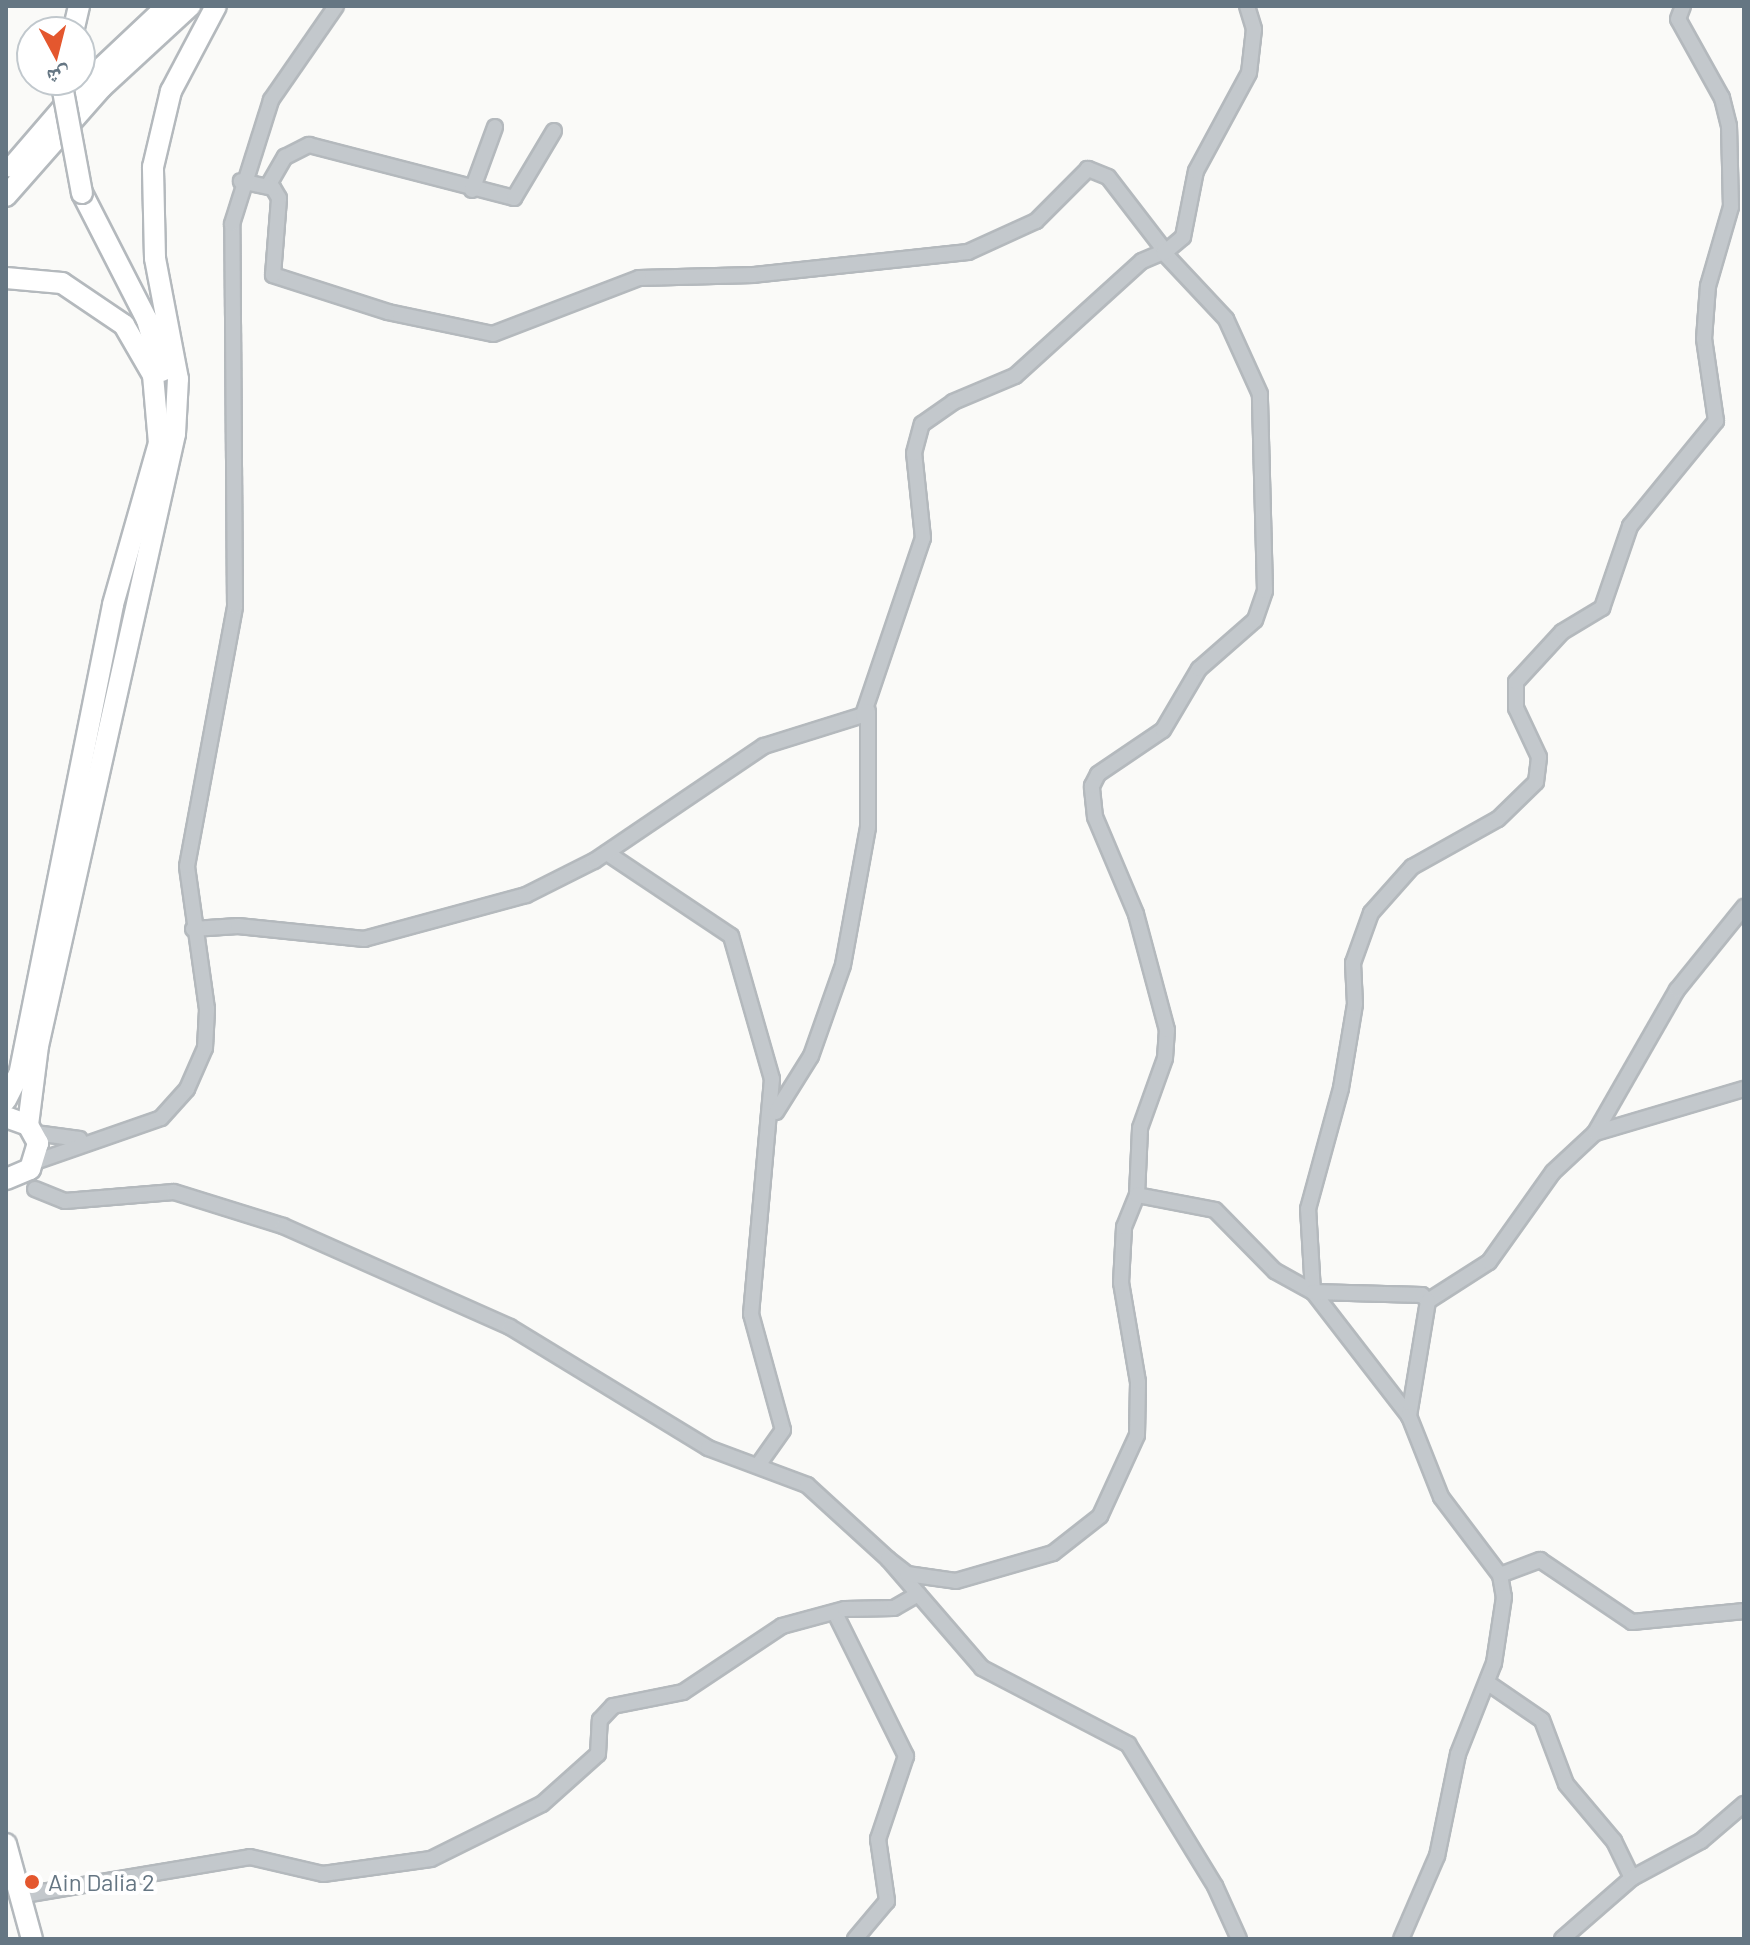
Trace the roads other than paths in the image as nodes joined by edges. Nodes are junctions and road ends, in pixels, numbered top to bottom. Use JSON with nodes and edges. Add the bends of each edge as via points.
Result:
{"nodes":[{"id":1,"x":167,"y":6,"type":"edge"},
{"id":2,"x":190,"y":6,"type":"edge"},
{"id":3,"x":216,"y":6,"type":"edge"},
{"id":4,"x":336,"y":6,"type":"edge"},
{"id":5,"x":1247,"y":6,"type":"edge"},
{"id":6,"x":1683,"y":6,"type":"edge"},
{"id":7,"x":64,"y":96,"type":"edge"},
{"id":8,"x":71,"y":96,"type":"edge"},
{"id":9,"x":495,"y":127,"type":"dead end"},
{"id":10,"x":554,"y":131,"type":"dead end"},
{"id":11,"x":6,"y":175,"type":"edge"},
{"id":12,"x":241,"y":181,"type":"junction"},
{"id":13,"x":268,"y":186,"type":"junction"},
{"id":14,"x":472,"y":190,"type":"junction"},
{"id":15,"x":85,"y":191,"type":"junction"},
{"id":16,"x":6,"y":196,"type":"edge"},
{"id":17,"x":1165,"y":251,"type":"junction"},
{"id":18,"x":6,"y":278,"type":"edge"},
{"id":19,"x":177,"y":414,"type":"junction"},
{"id":20,"x":159,"y":443,"type":"junction"},
{"id":21,"x":868,"y":711,"type":"junction"},
{"id":22,"x":607,"y":853,"type":"junction"},
{"id":23,"x":1744,"y":907,"type":"edge"},
{"id":24,"x":193,"y":929,"type":"junction"},
{"id":25,"x":1744,"y":1089,"type":"edge"},
{"id":26,"x":6,"y":1100,"type":"edge"},
{"id":27,"x":6,"y":1117,"type":"edge"},
{"id":28,"x":773,"y":1117,"type":"junction"},
{"id":29,"x":32,"y":1129,"type":"junction"},
{"id":30,"x":1595,"y":1133,"type":"junction"},
{"id":31,"x":96,"y":1140,"type":"junction"},
{"id":32,"x":23,"y":1176,"type":"edge"},
{"id":33,"x":1137,"y":1195,"type":"junction"},
{"id":34,"x":1313,"y":1292,"type":"junction"},
{"id":35,"x":1428,"y":1301,"type":"junction"},
{"id":36,"x":1409,"y":1416,"type":"junction"},
{"id":37,"x":759,"y":1464,"type":"junction"},
{"id":38,"x":888,"y":1559,"type":"junction"},
{"id":39,"x":1500,"y":1575,"type":"junction"},
{"id":40,"x":918,"y":1594,"type":"junction"},
{"id":41,"x":1744,"y":1611,"type":"edge"},
{"id":42,"x":835,"y":1613,"type":"junction"},
{"id":43,"x":1488,"y":1683,"type":"junction"},
{"id":44,"x":1744,"y":1804,"type":"edge"},
{"id":45,"x":6,"y":1844,"type":"edge"},
{"id":46,"x":6,"y":1878,"type":"edge"},
{"id":47,"x":1632,"y":1878,"type":"junction"},
{"id":48,"x":24,"y":1895,"type":"junction"},
{"id":49,"x":19,"y":1939,"type":"edge"},
{"id":50,"x":32,"y":1939,"type":"edge"},
{"id":51,"x":855,"y":1939,"type":"edge"},
{"id":52,"x":1239,"y":1939,"type":"edge"},
{"id":53,"x":1401,"y":1939,"type":"edge"},
{"id":54,"x":1562,"y":1939,"type":"edge"}],
"edges":[{"from":1,"to":11,"type":"highway","via":[[80,88]]},
{"from":2,"to":16,"type":"highway","via":[[102,87]]},
{"from":3,"to":19,"type":"highway","via":[[171,91],[153,167],[155,258],[177,371]]},
{"from":4,"to":12,"type":"street","via":[[282,80]]},
{"from":5,"to":17,"type":"street","via":[[1254,29],[1249,73],[1196,171],[1183,237]]},
{"from":6,"to":34,"type":"street","via":[[1678,19],[1722,98],[1731,150],[1731,207],[1708,286],[1704,339],[1716,421],[1630,526],[1602,608],[1562,632],[1516,682],[1516,708],[1539,757],[1536,782],[1498,819],[1428,853],[1364,927],[1353,963],[1355,1004],[1341,1088],[1308,1209]]},
{"from":7,"to":15,"type":"highway","bridge":true},
{"from":8,"to":15,"type":"highway"},
{"from":9,"to":14,"type":"street"},
{"from":10,"to":14,"type":"street","via":[[514,198]]},
{"from":12,"to":13,"type":"street"},
{"from":12,"to":24,"type":"street","via":[[228,268],[235,606],[188,846]]},
{"from":13,"to":14,"type":"street","via":[[285,157],[309,145]]},
{"from":13,"to":17,"type":"street","via":[[279,198],[273,275],[388,312],[493,334],[639,278],[754,275],[968,252],[1036,221],[1088,169],[1108,177]]},
{"from":15,"to":19,"type":"highway","via":[[157,321]]},
{"from":15,"to":20,"type":"highway","via":[[152,333],[164,389]]},
{"from":17,"to":21,"type":"street","via":[[1142,261],[1015,376],[953,402],[922,424],[914,453],[923,538]]},
{"from":17,"to":33,"type":"street","via":[[1226,319],[1260,394],[1266,577],[1255,620],[1199,669],[1153,740],[1098,774],[1092,786],[1095,817],[1136,914],[1167,1030],[1165,1058],[1140,1128]]},
{"from":18,"to":20,"type":"highway","via":[[62,283],[124,325],[153,375]]},
{"from":19,"to":29,"type":"highway","via":[[98,799],[38,1046]]},
{"from":20,"to":26,"type":"highway","via":[[113,605],[19,1074]]},
{"from":21,"to":22,"type":"street","via":[[764,746]]},
{"from":21,"to":28,"type":"street","via":[[868,827],[843,965],[811,1056]]},
{"from":22,"to":24,"type":"street","via":[[526,895],[381,937]]},
{"from":22,"to":28,"type":"street","via":[[731,936],[774,1091]]},
{"from":23,"to":30,"type":"street","via":[[1677,990]]},
{"from":24,"to":31,"type":"street","via":[[207,1023],[194,1076],[161,1118],[132,1134]]},
{"from":25,"to":30,"type":"street"},
{"from":27,"to":29,"type":"highway"},
{"from":28,"to":37,"type":"street","via":[[751,1314],[783,1430]]},
{"from":29,"to":31,"type":"street"},
{"from":29,"to":32,"type":"highway"},
{"from":30,"to":35,"type":"street","via":[[1553,1172],[1489,1262]]},
{"from":31,"to":32,"type":"street"},
{"from":32,"to":37,"type":"street","via":[[65,1201],[174,1192],[283,1226],[510,1327],[708,1448]]},
{"from":33,"to":34,"type":"street","via":[[1215,1210],[1275,1271]]},
{"from":33,"to":38,"type":"street","via":[[1124,1227],[1121,1283],[1138,1382],[1137,1435],[1100,1516],[1053,1553],[956,1581],[907,1574]]},
{"from":34,"to":35,"type":"street","via":[[1414,1294]]},
{"from":34,"to":36,"type":"street"},
{"from":35,"to":36,"type":"street"},
{"from":36,"to":39,"type":"street","via":[[1441,1497]]},
{"from":37,"to":38,"type":"street","via":[[807,1485]]},
{"from":38,"to":40,"type":"street"},
{"from":39,"to":41,"type":"street","via":[[1540,1560],[1632,1622]]},
{"from":39,"to":43,"type":"street","via":[[1504,1597]]},
{"from":40,"to":42,"type":"street","via":[[894,1608]]},
{"from":40,"to":52,"type":"street","via":[[1002,1683],[1128,1744],[1215,1886]]},
{"from":42,"to":48,"type":"street","via":[[764,1634],[675,1695],[613,1706],[600,1720],[598,1754],[542,1804],[431,1859],[323,1874],[250,1857]]},
{"from":42,"to":51,"type":"street","via":[[906,1756],[878,1839],[887,1901]]},
{"from":43,"to":47,"type":"street","via":[[1542,1720],[1566,1784],[1614,1841]]},
{"from":43,"to":53,"type":"street","via":[[1458,1754],[1437,1856]]},
{"from":44,"to":47,"type":"street","via":[[1701,1841]]},
{"from":45,"to":48,"type":"highway"},
{"from":46,"to":49,"type":"highway"},
{"from":47,"to":54,"type":"street"},
{"from":48,"to":50,"type":"highway"}]}
